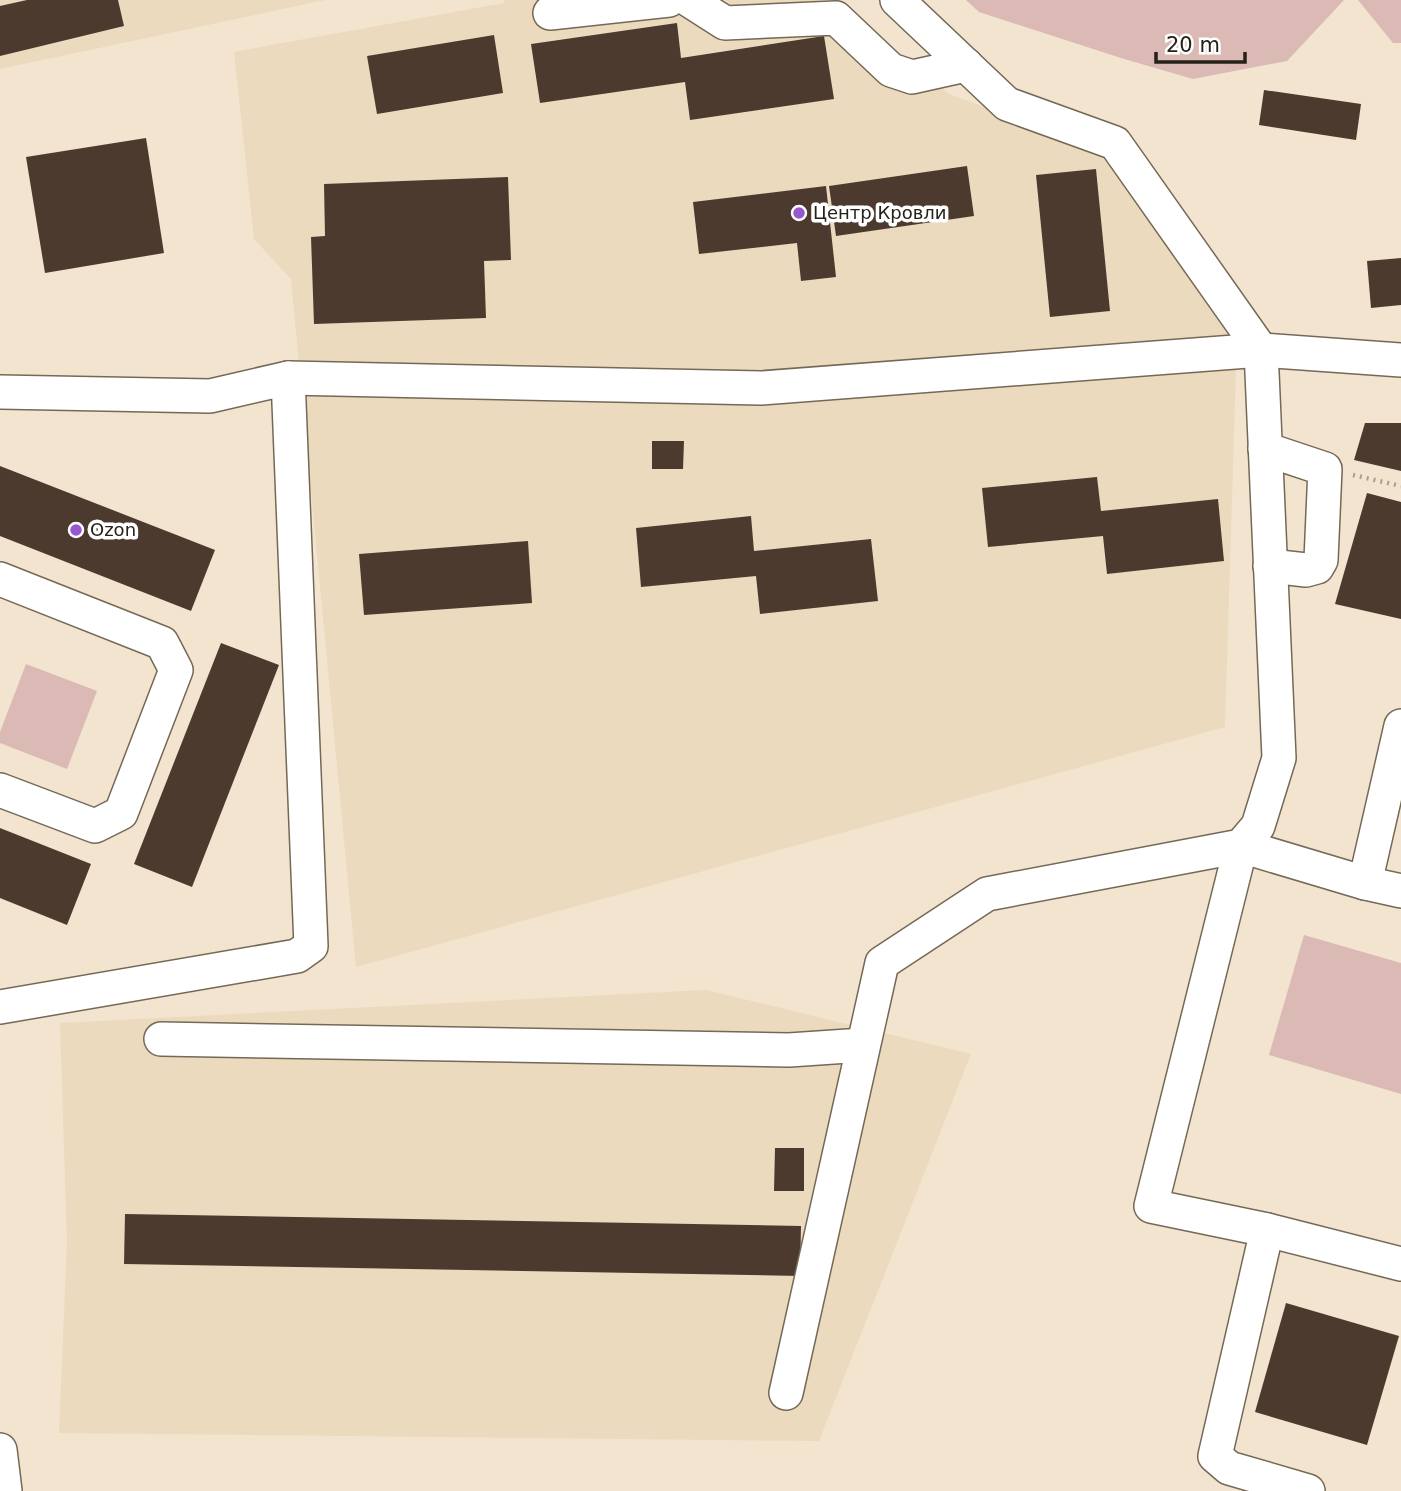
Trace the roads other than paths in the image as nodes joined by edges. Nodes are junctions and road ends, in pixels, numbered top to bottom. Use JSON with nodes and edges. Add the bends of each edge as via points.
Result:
{"nodes":[{"id":1,"x":669,"y":0,"type":"edge"},
{"id":2,"x":689,"y":0,"type":"edge"},
{"id":3,"x":897,"y":0,"type":"edge"},
{"id":4,"x":550,"y":13,"type":"dead end"},
{"id":5,"x":966,"y":65,"type":"junction"},
{"id":6,"x":1261,"y":350,"type":"junction"},
{"id":7,"x":1401,"y":360,"type":"edge"},
{"id":8,"x":288,"y":378,"type":"junction"},
{"id":9,"x":0,"y":392,"type":"edge"},
{"id":10,"x":1265,"y":449,"type":"junction"},
{"id":11,"x":1270,"y":566,"type":"junction"},
{"id":12,"x":0,"y":579,"type":"edge"},
{"id":13,"x":1401,"y":726,"type":"edge"},
{"id":14,"x":0,"y":790,"type":"edge"},
{"id":15,"x":1241,"y":846,"type":"junction"},
{"id":16,"x":1365,"y":883,"type":"junction"},
{"id":17,"x":1401,"y":891,"type":"edge"},
{"id":18,"x":0,"y":1007,"type":"edge"},
{"id":19,"x":161,"y":1039,"type":"dead end"},
{"id":20,"x":863,"y":1045,"type":"junction"},
{"id":21,"x":1268,"y":1230,"type":"junction"},
{"id":22,"x":1401,"y":1264,"type":"edge"},
{"id":23,"x":786,"y":1393,"type":"dead end"},
{"id":24,"x":0,"y":1450,"type":"edge"},
{"id":25,"x":5,"y":1491,"type":"edge"},
{"id":26,"x":1308,"y":1491,"type":"edge"}],
"edges":[{"from":1,"to":4,"type":"street"},
{"from":2,"to":5,"type":"street","via":[[725,23],[836,18],[891,70],[912,76]]},
{"from":3,"to":5,"type":"street"},
{"from":5,"to":6,"type":"street","via":[[1007,104],[1115,143]]},
{"from":6,"to":7,"type":"street"},
{"from":6,"to":8,"type":"street","via":[[761,388]]},
{"from":6,"to":10,"type":"street"},
{"from":8,"to":9,"type":"street","via":[[210,396]]},
{"from":8,"to":18,"type":"street","via":[[311,946],[297,956]]},
{"from":10,"to":11,"type":"street"},
{"from":10,"to":11,"type":"street","via":[[1325,469],[1321,560],[1317,567],[1306,570]]},
{"from":11,"to":15,"type":"street","via":[[1279,758],[1258,826]]},
{"from":12,"to":14,"type":"street","via":[[162,643],[176,670],[121,813],[94,826]]},
{"from":13,"to":16,"type":"street"},
{"from":15,"to":16,"type":"street"},
{"from":15,"to":20,"type":"street","via":[[987,894],[882,962]]},
{"from":15,"to":21,"type":"street","via":[[1151,1206]]},
{"from":16,"to":17,"type":"street"},
{"from":19,"to":20,"type":"street","via":[[789,1050]]},
{"from":20,"to":23,"type":"street"},
{"from":21,"to":22,"type":"street"},
{"from":21,"to":26,"type":"street","via":[[1215,1456],[1228,1468]]},
{"from":24,"to":25,"type":"street"}]}
